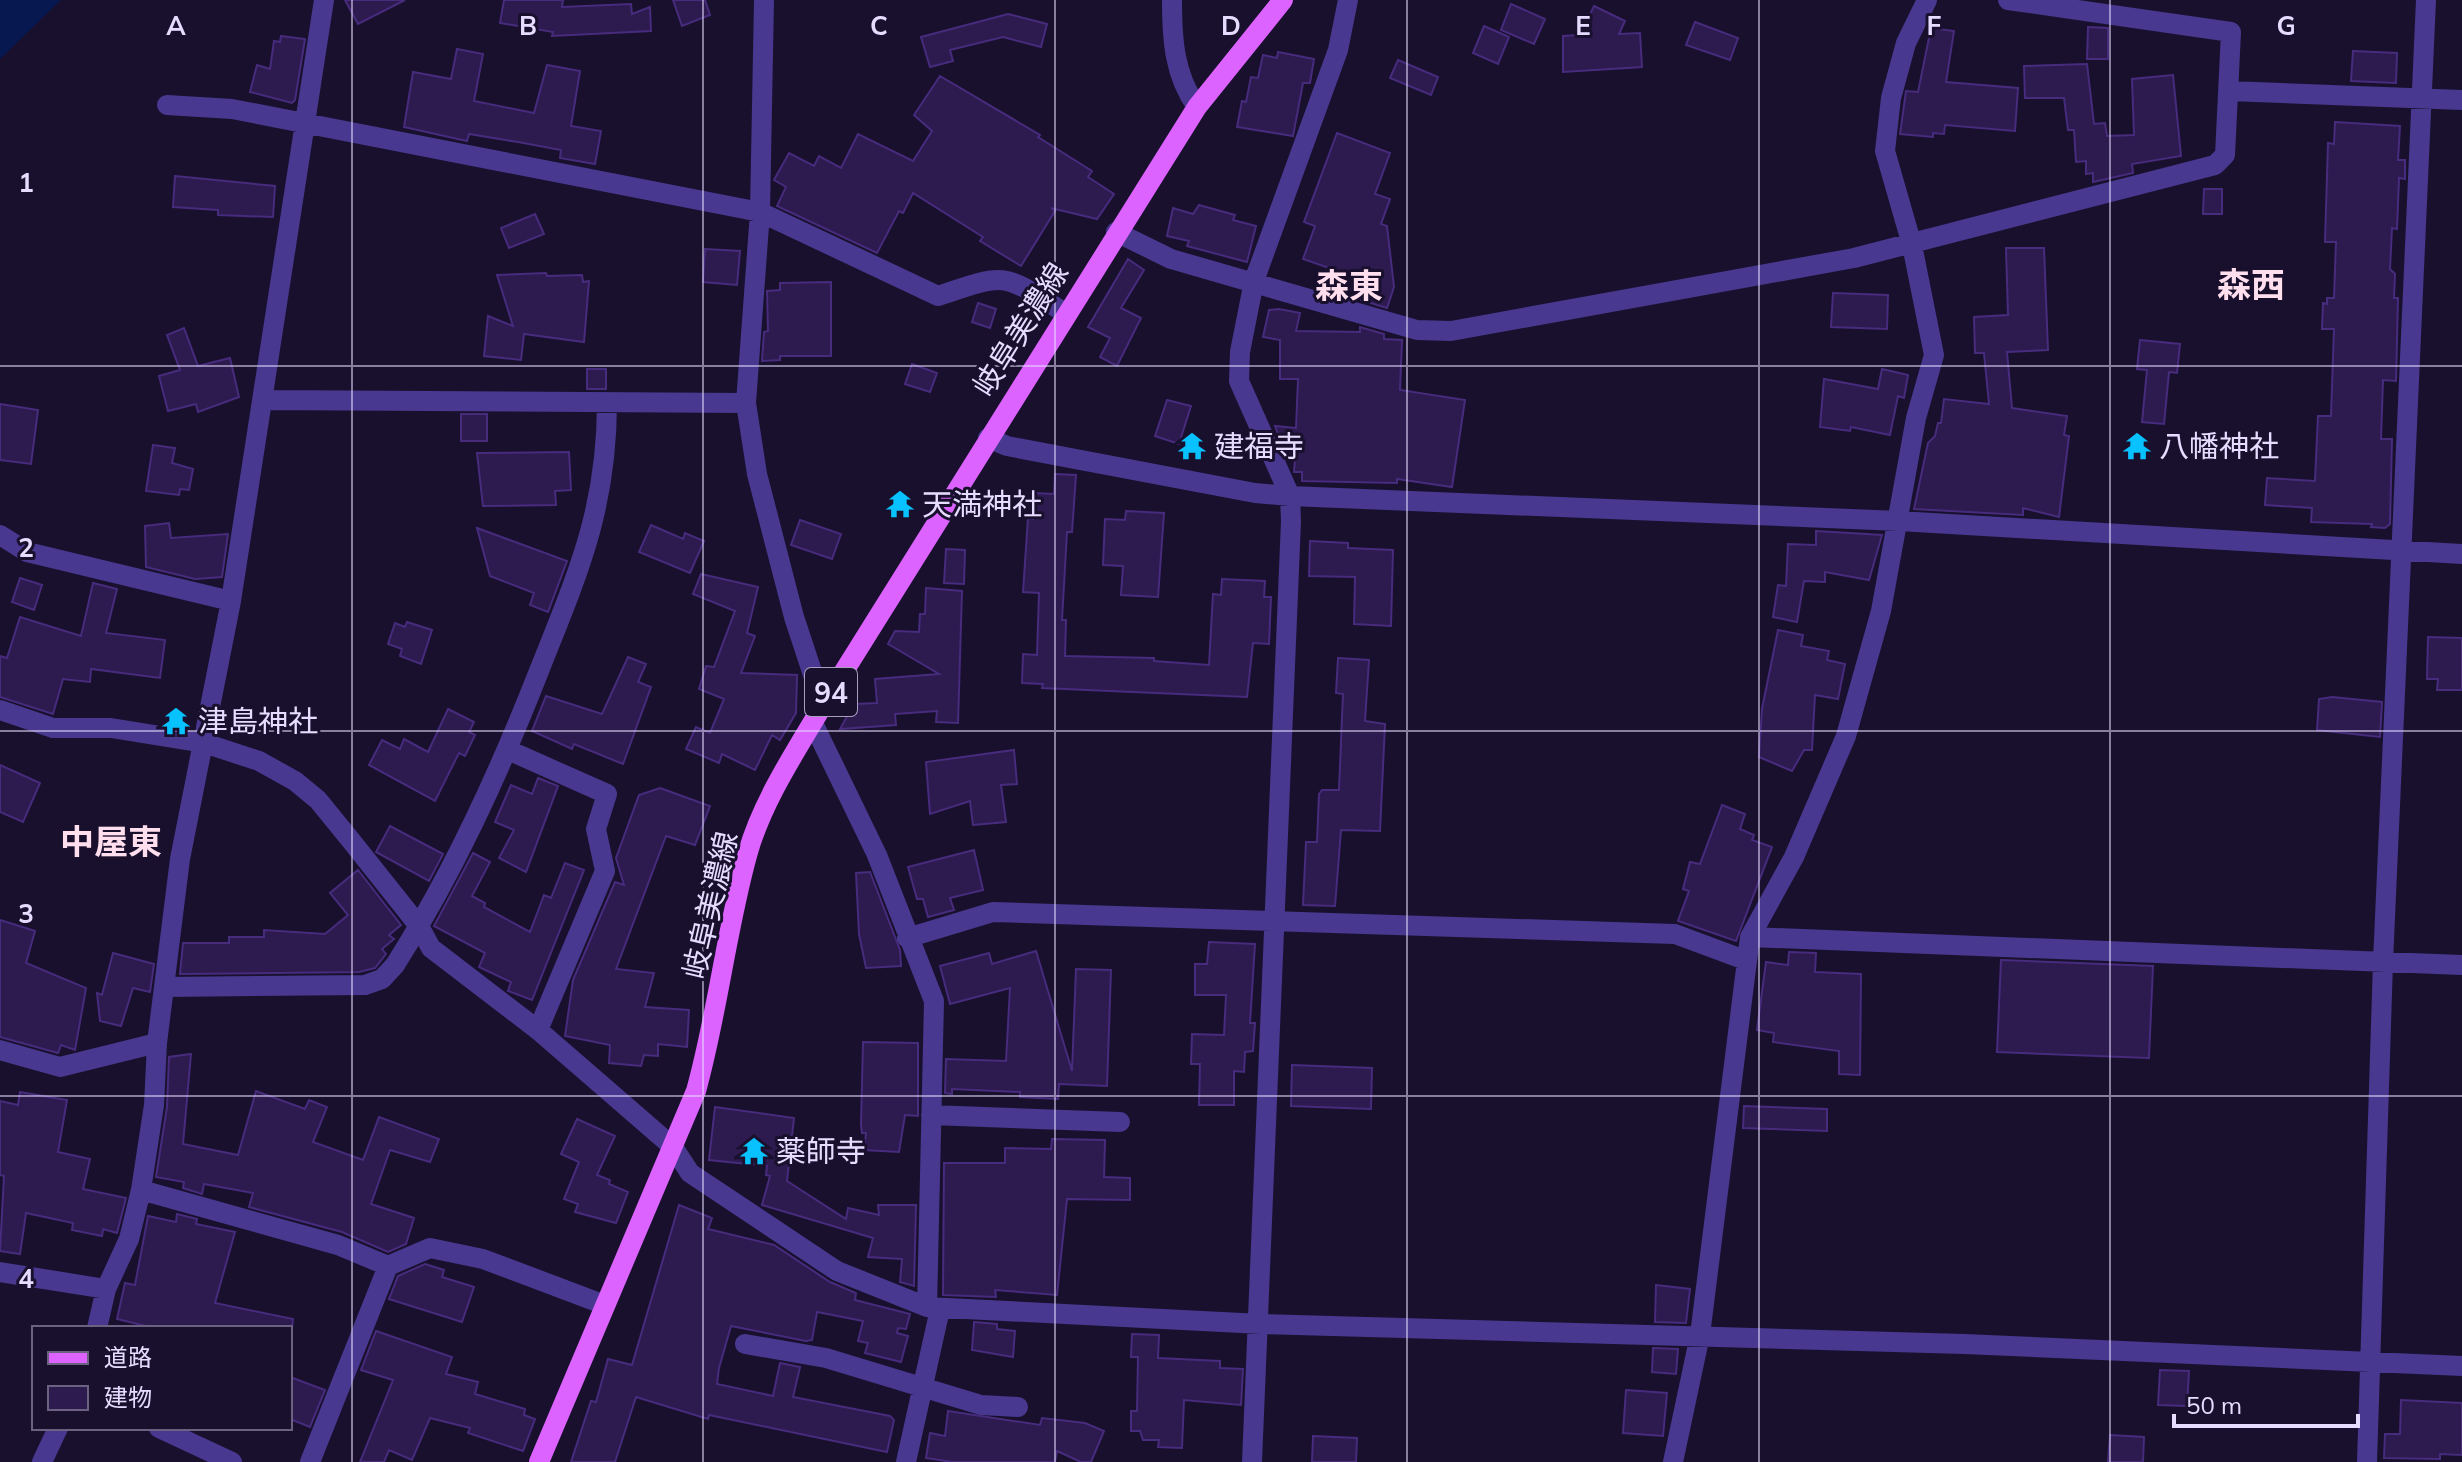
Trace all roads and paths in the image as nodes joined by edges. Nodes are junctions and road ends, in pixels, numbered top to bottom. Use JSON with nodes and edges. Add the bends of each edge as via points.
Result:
{"nodes":[{"id":1,"x":324,"y":0,"type":"edge"},
{"id":2,"x":764,"y":0,"type":"edge"},
{"id":3,"x":1172,"y":0,"type":"edge"},
{"id":4,"x":1283,"y":0,"type":"edge"},
{"id":5,"x":1348,"y":0,"type":"edge"},
{"id":6,"x":1927,"y":0,"type":"edge"},
{"id":7,"x":2008,"y":0,"type":"edge"},
{"id":8,"x":2426,"y":0,"type":"edge"},
{"id":9,"x":2230,"y":91,"type":"junction"},
{"id":10,"x":2422,"y":99,"type":"junction"},
{"id":11,"x":2462,"y":100,"type":"edge"},
{"id":12,"x":167,"y":105,"type":"dead end"},
{"id":13,"x":1197,"y":107,"type":"junction"},
{"id":14,"x":304,"y":122,"type":"junction"},
{"id":15,"x":760,"y":212,"type":"junction"},
{"id":16,"x":1116,"y":232,"type":"junction"},
{"id":17,"x":1912,"y":245,"type":"junction"},
{"id":18,"x":1254,"y":281,"type":"junction"},
{"id":19,"x":1065,"y":313,"type":"junction"},
{"id":20,"x":263,"y":400,"type":"junction"},
{"id":21,"x":607,"y":402,"type":"junction"},
{"id":22,"x":746,"y":403,"type":"junction"},
{"id":23,"x":988,"y":438,"type":"junction"},
{"id":24,"x":1290,"y":496,"type":"junction"},
{"id":25,"x":1899,"y":521,"type":"junction"},
{"id":26,"x":0,"y":535,"type":"edge"},
{"id":27,"x":2401,"y":552,"type":"junction"},
{"id":28,"x":2462,"y":554,"type":"edge"},
{"id":29,"x":231,"y":601,"type":"junction"},
{"id":30,"x":0,"y":710,"type":"edge"},
{"id":31,"x":818,"y":714,"type":"junction"},
{"id":32,"x":204,"y":743,"type":"junction"},
{"id":33,"x":508,"y":750,"type":"junction"},
{"id":34,"x":1277,"y":923,"type":"junction"},
{"id":35,"x":419,"y":926,"type":"junction"},
{"id":36,"x":1750,"y":937,"type":"junction"},
{"id":37,"x":907,"y":938,"type":"junction"},
{"id":38,"x":1745,"y":960,"type":"junction"},
{"id":39,"x":2383,"y":962,"type":"junction"},
{"id":40,"x":2462,"y":965,"type":"edge"},
{"id":41,"x":164,"y":987,"type":"junction"},
{"id":42,"x":538,"y":1030,"type":"junction"},
{"id":43,"x":157,"y":1043,"type":"junction"},
{"id":44,"x":0,"y":1050,"type":"edge"},
{"id":45,"x":931,"y":1115,"type":"junction"},
{"id":46,"x":1120,"y":1122,"type":"dead end"},
{"id":47,"x":673,"y":1147,"type":"junction"},
{"id":48,"x":141,"y":1190,"type":"junction"},
{"id":49,"x":388,"y":1266,"type":"junction"},
{"id":50,"x":0,"y":1272,"type":"edge"},
{"id":51,"x":106,"y":1289,"type":"junction"},
{"id":52,"x":605,"y":1305,"type":"junction"},
{"id":53,"x":934,"y":1308,"type":"junction"},
{"id":54,"x":1261,"y":1324,"type":"junction"},
{"id":55,"x":97,"y":1326,"type":"edge"},
{"id":56,"x":1700,"y":1335,"type":"junction"},
{"id":57,"x":745,"y":1344,"type":"dead end"},
{"id":58,"x":2371,"y":1361,"type":"junction"},
{"id":59,"x":2462,"y":1366,"type":"edge"},
{"id":60,"x":923,"y":1385,"type":"junction"},
{"id":61,"x":1018,"y":1407,"type":"dead end"},
{"id":62,"x":57,"y":1430,"type":"edge"},
{"id":63,"x":163,"y":1430,"type":"edge"},
{"id":64,"x":42,"y":1462,"type":"edge"},
{"id":65,"x":232,"y":1462,"type":"edge"},
{"id":66,"x":310,"y":1462,"type":"edge"},
{"id":67,"x":539,"y":1462,"type":"edge"},
{"id":68,"x":906,"y":1462,"type":"edge"},
{"id":69,"x":1252,"y":1462,"type":"edge"},
{"id":70,"x":1673,"y":1462,"type":"edge"},
{"id":71,"x":2367,"y":1462,"type":"edge"}],
"edges":[{"from":1,"to":14,"type":"street"},
{"from":2,"to":15,"type":"street"},
{"from":3,"to":13,"type":"street","via":[[1181,85]]},
{"from":4,"to":13,"type":"main road","name":"岐阜美濃線","number":"94"},
{"from":5,"to":18,"type":"street","via":[[1338,50]]},
{"from":6,"to":17,"type":"street","via":[[1906,43],[1891,98],[1885,151]]},
{"from":7,"to":9,"type":"street","via":[[2231,32]]},
{"from":8,"to":10,"type":"street"},
{"from":9,"to":10,"type":"street"},
{"from":9,"to":17,"type":"street","via":[[2225,155],[2215,165]]},
{"from":10,"to":11,"type":"street"},
{"from":10,"to":27,"type":"street"},
{"from":12,"to":14,"type":"street","via":[[232,109]]},
{"from":13,"to":16,"type":"main road","name":"岐阜美濃線","number":"94"},
{"from":14,"to":15,"type":"street"},
{"from":14,"to":20,"type":"street"},
{"from":15,"to":19,"type":"street","via":[[938,296],[989,279],[1012,279]]},
{"from":15,"to":22,"type":"street"},
{"from":16,"to":18,"type":"street","via":[[1171,259]]},
{"from":16,"to":19,"type":"main road","name":"岐阜美濃線","number":"94"},
{"from":17,"to":18,"type":"street","via":[[1758,278],[1451,331],[1417,330]]},
{"from":17,"to":25,"type":"street","via":[[1934,355],[1916,418]]},
{"from":18,"to":24,"type":"street","via":[[1239,381]]},
{"from":19,"to":23,"type":"main road","name":"岐阜美濃線","number":"94"},
{"from":20,"to":21,"type":"street"},
{"from":20,"to":29,"type":"street"},
{"from":21,"to":22,"type":"street"},
{"from":21,"to":33,"type":"street","via":[[603,485],[588,547]]},
{"from":22,"to":31,"type":"street","via":[[757,474]]},
{"from":23,"to":24,"type":"street","via":[[1007,446]]},
{"from":23,"to":31,"type":"main road","name":"岐阜美濃線","number":"94"},
{"from":24,"to":25,"type":"street"},
{"from":24,"to":34,"type":"street"},
{"from":25,"to":27,"type":"street"},
{"from":25,"to":36,"type":"street","via":[[1881,611],[1846,736],[1794,857]]},
{"from":26,"to":29,"type":"street","via":[[27,552]]},
{"from":27,"to":28,"type":"street"},
{"from":27,"to":39,"type":"street"},
{"from":29,"to":32,"type":"street"},
{"from":30,"to":32,"type":"street","via":[[53,728],[111,728]]},
{"from":31,"to":37,"type":"street"},
{"from":31,"to":47,"type":"main road","name":"岐阜美濃線","number":"94","via":[[774,791],[749,849],[711,1035]]},
{"from":32,"to":35,"type":"street","via":[[259,761],[318,800]]},
{"from":32,"to":41,"type":"street","via":[[180,859]]},
{"from":33,"to":35,"type":"street"},
{"from":33,"to":42,"type":"street","via":[[607,794],[596,829],[605,871]]},
{"from":34,"to":37,"type":"street","via":[[993,912]]},
{"from":34,"to":38,"type":"street","via":[[1675,934]]},
{"from":34,"to":54,"type":"street"},
{"from":35,"to":41,"type":"street","via":[[382,979],[365,985]]},
{"from":35,"to":42,"type":"street","via":[[431,948]]},
{"from":36,"to":38,"type":"street"},
{"from":36,"to":39,"type":"street"},
{"from":37,"to":45,"type":"street","via":[[934,1001]]},
{"from":38,"to":56,"type":"street"},
{"from":39,"to":40,"type":"street"},
{"from":39,"to":58,"type":"street"},
{"from":41,"to":43,"type":"street"},
{"from":42,"to":47,"type":"street"},
{"from":43,"to":44,"type":"street","via":[[60,1067]]},
{"from":43,"to":48,"type":"street"},
{"from":45,"to":46,"type":"street"},
{"from":45,"to":53,"type":"street"},
{"from":47,"to":52,"type":"main road","name":"岐阜美濃線","number":"94"},
{"from":47,"to":53,"type":"street","via":[[690,1173],[837,1271]]},
{"from":48,"to":49,"type":"street","via":[[338,1245]]},
{"from":48,"to":51,"type":"street","via":[[129,1239]]},
{"from":49,"to":52,"type":"street","via":[[430,1248],[483,1259]]},
{"from":49,"to":66,"type":"street"},
{"from":50,"to":51,"type":"street"},
{"from":51,"to":55,"type":"street"},
{"from":52,"to":67,"type":"main road","name":"岐阜美濃線","number":"94"},
{"from":53,"to":54,"type":"street"},
{"from":53,"to":60,"type":"street"},
{"from":54,"to":56,"type":"street"},
{"from":54,"to":69,"type":"street"},
{"from":56,"to":58,"type":"street"},
{"from":56,"to":70,"type":"street"},
{"from":57,"to":60,"type":"street","via":[[826,1358]]},
{"from":58,"to":59,"type":"street"},
{"from":58,"to":71,"type":"street"},
{"from":60,"to":61,"type":"street","via":[[981,1405]]},
{"from":60,"to":68,"type":"street"},
{"from":62,"to":64,"type":"street"},
{"from":63,"to":65,"type":"street"}]}
